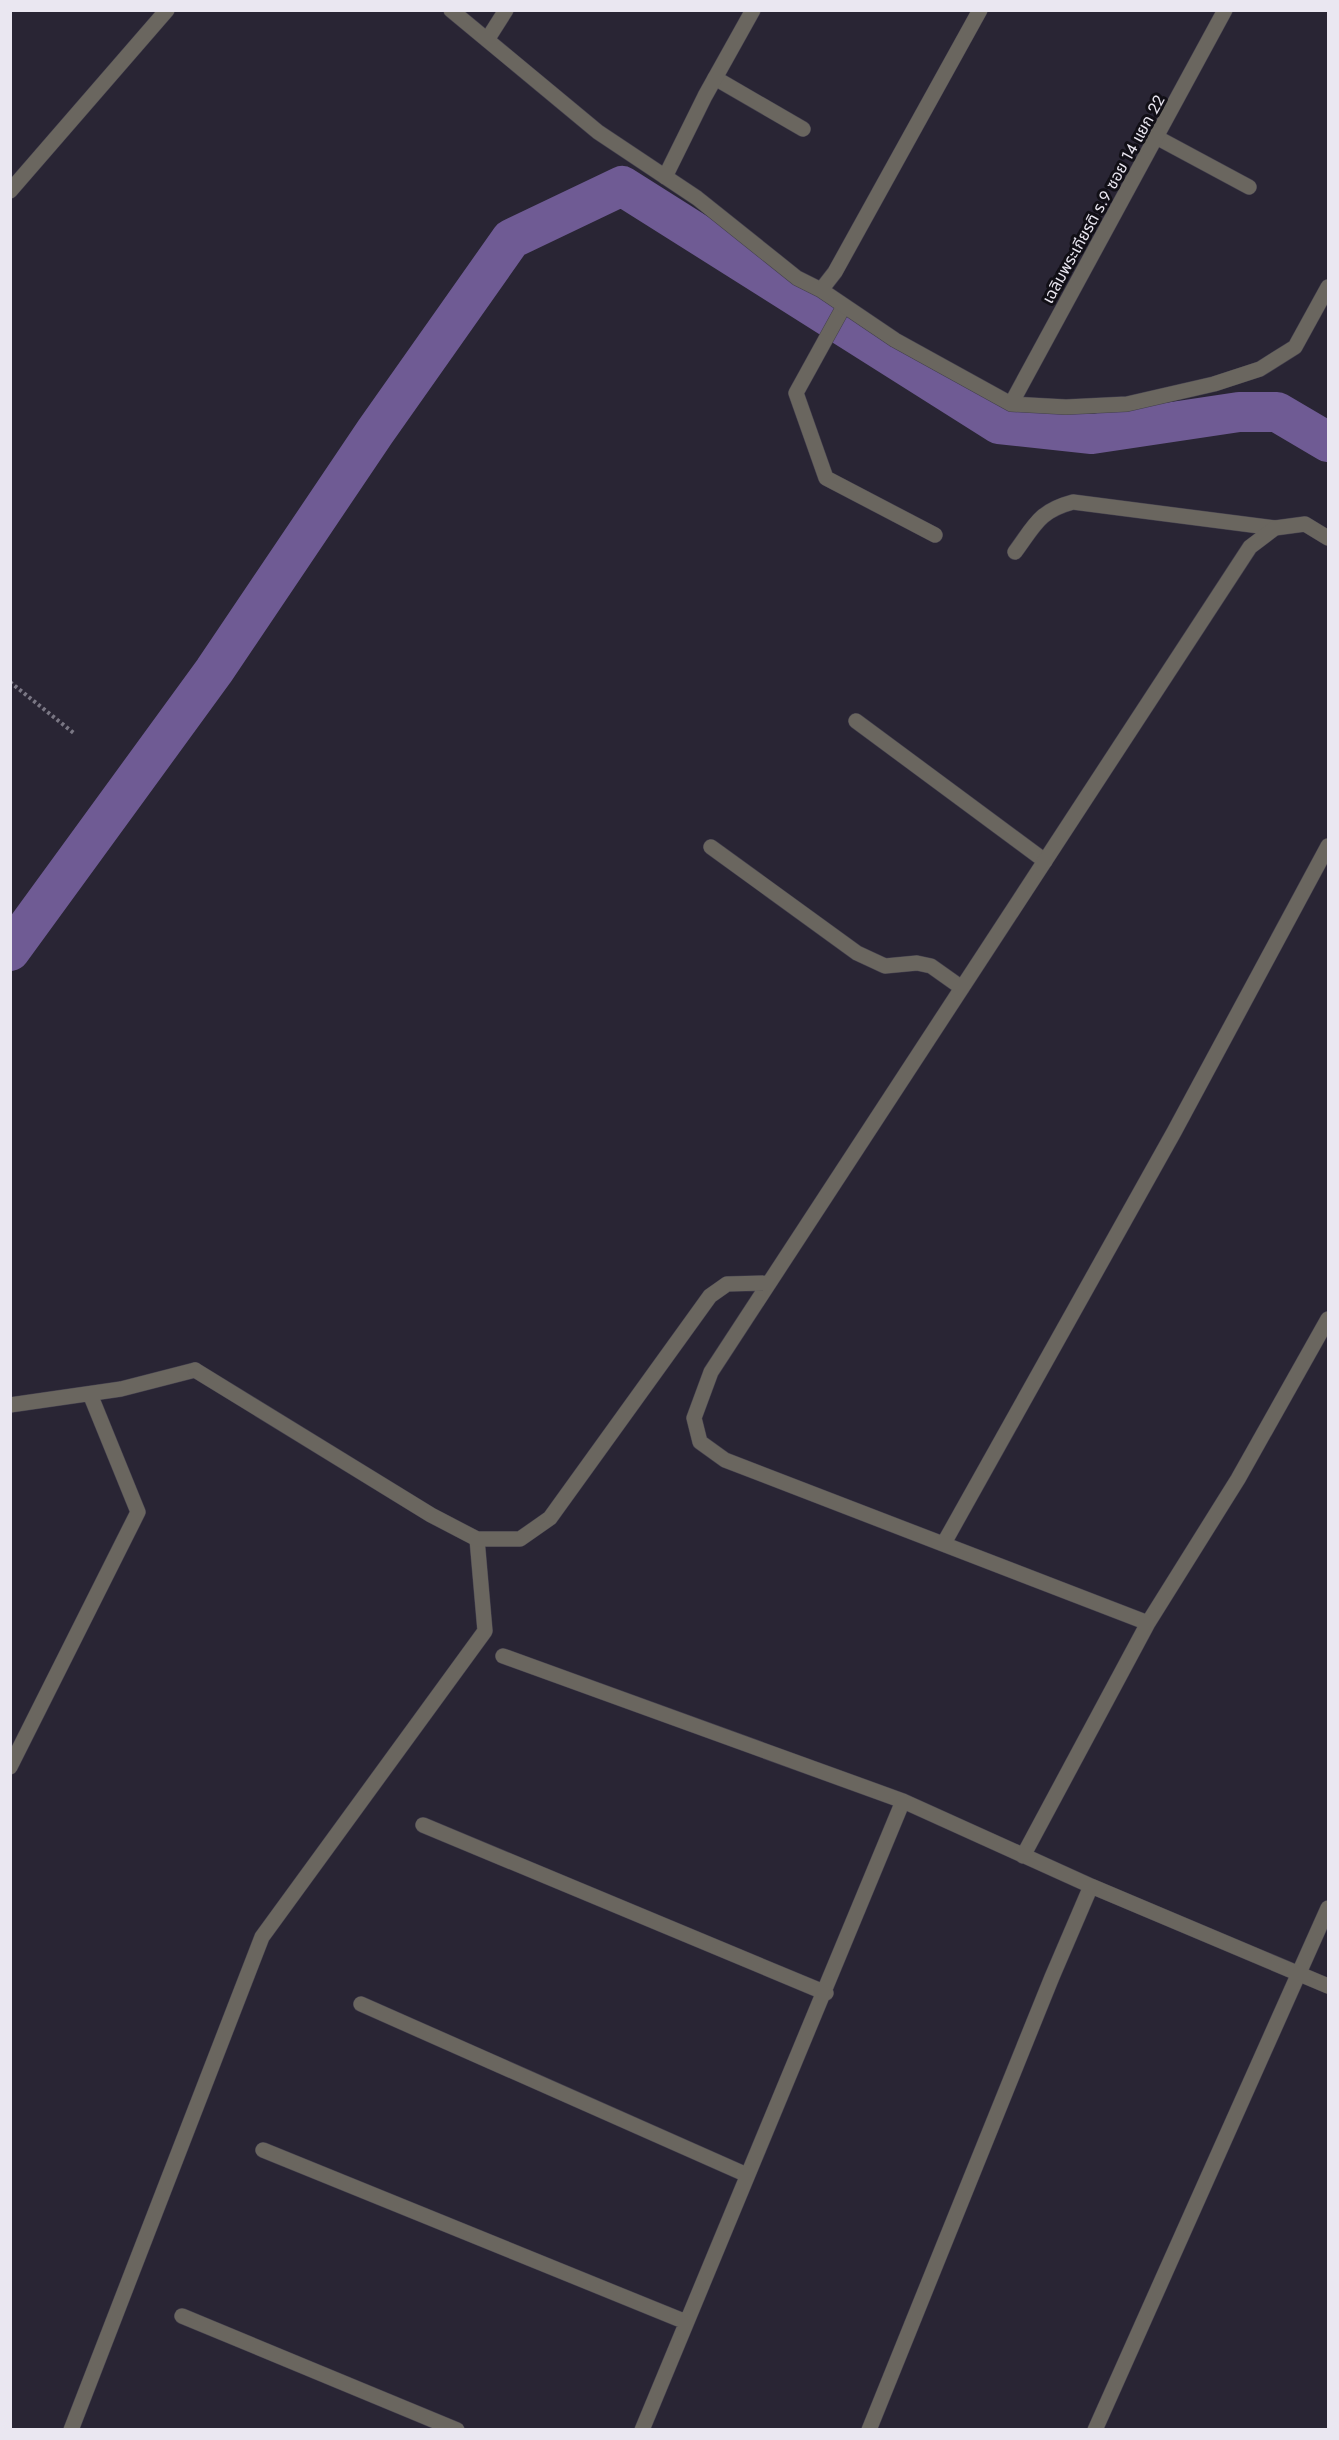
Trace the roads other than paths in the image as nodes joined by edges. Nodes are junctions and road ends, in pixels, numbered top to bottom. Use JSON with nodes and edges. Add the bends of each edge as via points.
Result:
{"nodes":[{"id":1,"x":166,"y":10,"type":"edge"},
{"id":2,"x":451,"y":10,"type":"edge"},
{"id":3,"x":506,"y":10,"type":"edge"},
{"id":4,"x":753,"y":10,"type":"edge"},
{"id":5,"x":980,"y":10,"type":"edge"},
{"id":6,"x":1226,"y":10,"type":"edge"},
{"id":7,"x":487,"y":40,"type":"junction"},
{"id":8,"x":715,"y":78,"type":"junction"},
{"id":9,"x":803,"y":129,"type":"dead end"},
{"id":10,"x":1156,"y":137,"type":"junction"},
{"id":11,"x":665,"y":177,"type":"junction"},
{"id":12,"x":1249,"y":187,"type":"dead end"},
{"id":13,"x":10,"y":191,"type":"edge"},
{"id":14,"x":1329,"y":287,"type":"edge"},
{"id":15,"x":821,"y":290,"type":"junction"},
{"id":16,"x":844,"y":306,"type":"junction"},
{"id":17,"x":1011,"y":405,"type":"junction"},
{"id":18,"x":1275,"y":528,"type":"junction"},
{"id":19,"x":935,"y":535,"type":"dead end"},
{"id":20,"x":1329,"y":538,"type":"edge"},
{"id":21,"x":1015,"y":552,"type":"dead end"},
{"id":22,"x":856,"y":721,"type":"dead end"},
{"id":23,"x":1329,"y":846,"type":"edge"},
{"id":24,"x":711,"y":847,"type":"dead end"},
{"id":25,"x":1045,"y":861,"type":"junction"},
{"id":26,"x":962,"y":988,"type":"junction"},
{"id":27,"x":769,"y":1283,"type":"junction"},
{"id":28,"x":1329,"y":1319,"type":"edge"},
{"id":29,"x":90,"y":1394,"type":"junction"},
{"id":30,"x":10,"y":1405,"type":"edge"},
{"id":31,"x":477,"y":1539,"type":"junction"},
{"id":32,"x":944,"y":1543,"type":"junction"},
{"id":33,"x":1148,"y":1623,"type":"junction"},
{"id":34,"x":502,"y":1656,"type":"dead end"},
{"id":35,"x":10,"y":1767,"type":"edge"},
{"id":36,"x":903,"y":1801,"type":"junction"},
{"id":37,"x":423,"y":1825,"type":"dead end"},
{"id":38,"x":1023,"y":1856,"type":"junction"},
{"id":39,"x":1091,"y":1886,"type":"junction"},
{"id":40,"x":1329,"y":1908,"type":"edge"},
{"id":41,"x":1299,"y":1972,"type":"junction"},
{"id":42,"x":1329,"y":1986,"type":"edge"},
{"id":43,"x":826,"y":1993,"type":"junction"},
{"id":44,"x":361,"y":2004,"type":"dead end"},
{"id":45,"x":264,"y":2150,"type":"dead end"},
{"id":46,"x":747,"y":2175,"type":"junction"},
{"id":47,"x":182,"y":2316,"type":"dead end"},
{"id":48,"x":686,"y":2322,"type":"junction"},
{"id":49,"x":70,"y":2430,"type":"edge"},
{"id":50,"x":457,"y":2430,"type":"edge"},
{"id":51,"x":642,"y":2430,"type":"edge"},
{"id":52,"x":869,"y":2430,"type":"edge"},
{"id":53,"x":1095,"y":2430,"type":"edge"}],
"edges":[{"from":1,"to":13,"type":"street"},
{"from":2,"to":7,"type":"street"},
{"from":3,"to":7,"type":"street"},
{"from":4,"to":8,"type":"street"},
{"from":5,"to":15,"type":"street","via":[[835,272]]},
{"from":6,"to":10,"type":"street","name":"เฉลิมพระเกียรติ ร.9 ซอย 14 แยก 22"},
{"from":7,"to":11,"type":"street","via":[[598,132]]},
{"from":8,"to":9,"type":"street"},
{"from":8,"to":11,"type":"street"},
{"from":10,"to":12,"type":"street"},
{"from":10,"to":17,"type":"street","name":"เฉลิมพระเกียรติ ร.9 ซอย 14 แยก 22"},
{"from":11,"to":15,"type":"street","via":[[797,278]]},
{"from":14,"to":17,"type":"street","via":[[1295,347],[1260,369],[1128,404]]},
{"from":15,"to":16,"type":"street"},
{"from":16,"to":17,"type":"street","via":[[895,340]]},
{"from":16,"to":19,"type":"street","via":[[796,393],[826,478]]},
{"from":18,"to":20,"type":"street","via":[[1305,524]]},
{"from":18,"to":21,"type":"street","via":[[1073,502],[1043,514]]},
{"from":18,"to":25,"type":"street","via":[[1250,547]]},
{"from":22,"to":25,"type":"street"},
{"from":23,"to":32,"type":"street"},
{"from":24,"to":26,"type":"street","via":[[857,953],[885,966],[931,966]]},
{"from":25,"to":26,"type":"street"},
{"from":26,"to":27,"type":"street"},
{"from":27,"to":31,"type":"street","via":[[728,1284],[710,1296],[550,1518],[520,1539]]},
{"from":27,"to":32,"type":"street","via":[[711,1372],[694,1418],[700,1442],[725,1460]]},
{"from":28,"to":33,"type":"street","via":[[1238,1479]]},
{"from":29,"to":30,"type":"street"},
{"from":29,"to":31,"type":"street","via":[[195,1370],[431,1515]]},
{"from":29,"to":35,"type":"street","via":[[138,1512]]},
{"from":31,"to":49,"type":"street","via":[[485,1631],[262,1937]]},
{"from":32,"to":33,"type":"street"},
{"from":33,"to":38,"type":"street"},
{"from":34,"to":36,"type":"street"},
{"from":36,"to":38,"type":"street"},
{"from":36,"to":43,"type":"street"},
{"from":37,"to":43,"type":"street"},
{"from":38,"to":39,"type":"street"},
{"from":39,"to":41,"type":"street"},
{"from":39,"to":52,"type":"street"},
{"from":40,"to":41,"type":"street"},
{"from":41,"to":42,"type":"street"},
{"from":41,"to":53,"type":"street"},
{"from":43,"to":46,"type":"street"},
{"from":44,"to":46,"type":"street"},
{"from":45,"to":48,"type":"street"},
{"from":46,"to":48,"type":"street"},
{"from":47,"to":50,"type":"street"},
{"from":48,"to":51,"type":"street"}]}
